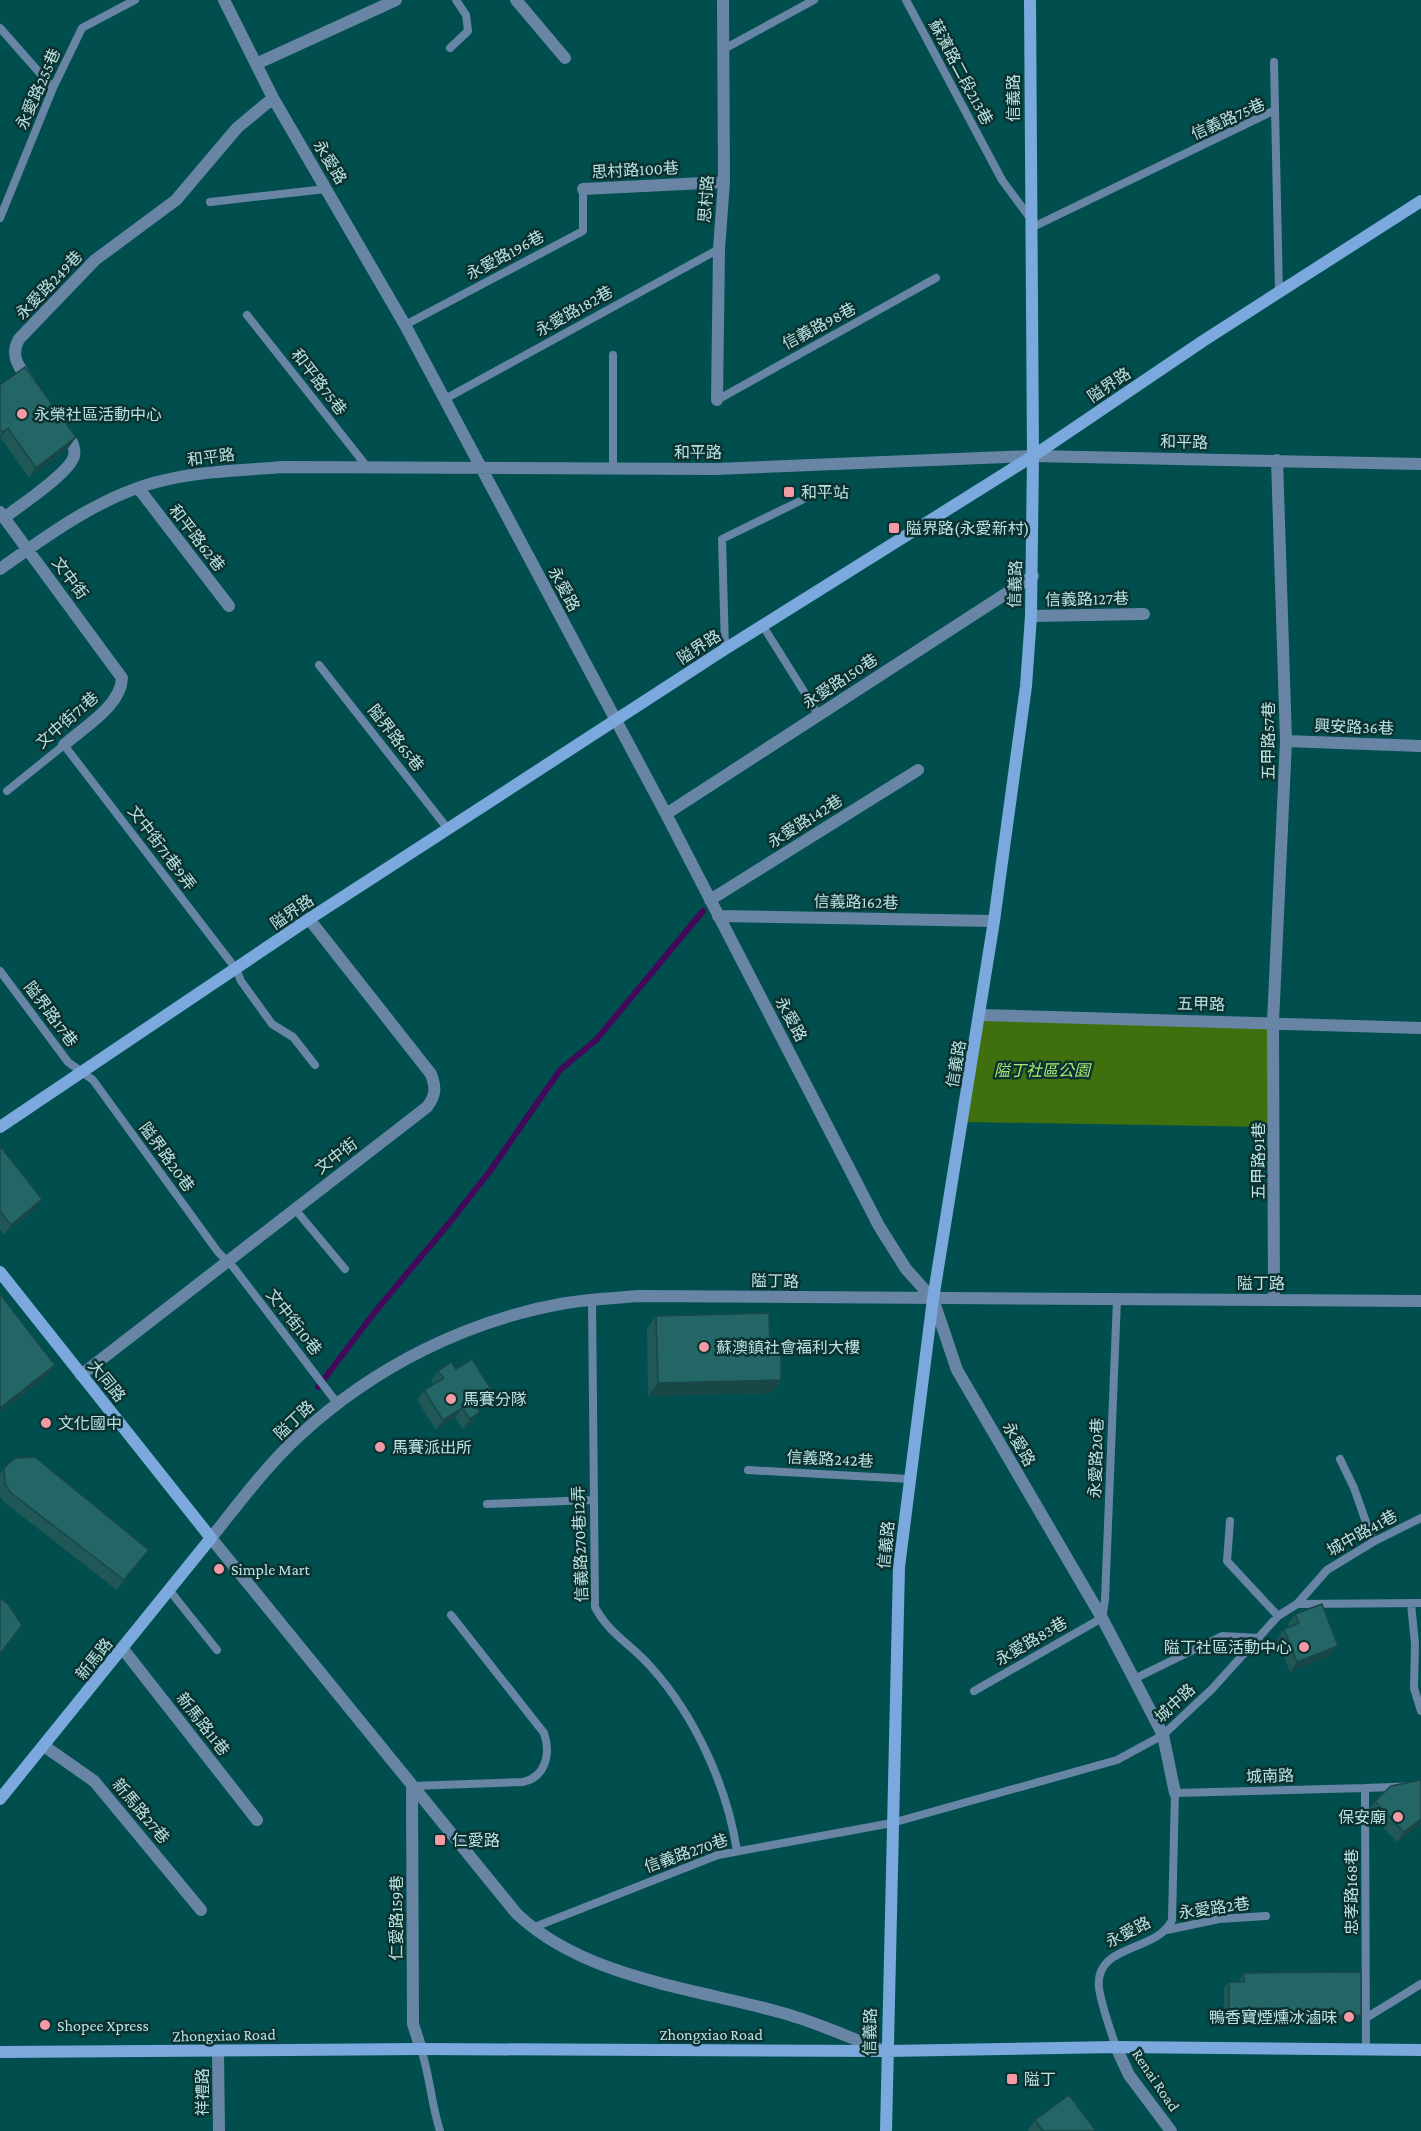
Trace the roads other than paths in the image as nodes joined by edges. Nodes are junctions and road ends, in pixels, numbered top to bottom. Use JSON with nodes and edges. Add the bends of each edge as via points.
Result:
{"nodes":[{"id":1,"x":135,"y":0,"type":"edge"},
{"id":2,"x":224,"y":0,"type":"edge"},
{"id":3,"x":396,"y":0,"type":"edge"},
{"id":4,"x":456,"y":0,"type":"edge"},
{"id":5,"x":516,"y":0,"type":"edge"},
{"id":6,"x":723,"y":0,"type":"edge"},
{"id":7,"x":814,"y":0,"type":"edge"},
{"id":8,"x":906,"y":0,"type":"edge"},
{"id":9,"x":1030,"y":0,"type":"edge"},
{"id":10,"x":0,"y":28,"type":"edge"},
{"id":11,"x":450,"y":48,"type":"dead end"},
{"id":12,"x":724,"y":49,"type":"junction"},
{"id":13,"x":565,"y":58,"type":"dead end"},
{"id":14,"x":1274,"y":62,"type":"dead end"},
{"id":15,"x":256,"y":64,"type":"junction"},
{"id":16,"x":53,"y":88,"type":"junction"},
{"id":17,"x":273,"y":98,"type":"junction"},
{"id":18,"x":1275,"y":111,"type":"junction"},
{"id":19,"x":724,"y":182,"type":"junction"},
{"id":20,"x":326,"y":189,"type":"junction"},
{"id":21,"x":583,"y":189,"type":"joint"},
{"id":22,"x":1421,"y":201,"type":"edge"},
{"id":23,"x":210,"y":202,"type":"dead end"},
{"id":24,"x":0,"y":218,"type":"edge"},
{"id":25,"x":1030,"y":223,"type":"junction"},
{"id":26,"x":719,"y":249,"type":"junction"},
{"id":27,"x":936,"y":278,"type":"dead end"},
{"id":28,"x":1279,"y":293,"type":"junction"},
{"id":29,"x":247,"y":315,"type":"dead end"},
{"id":30,"x":405,"y":325,"type":"junction"},
{"id":31,"x":613,"y":355,"type":"dead end"},
{"id":32,"x":39,"y":394,"type":"edge"},
{"id":33,"x":445,"y":399,"type":"junction"},
{"id":34,"x":717,"y":400,"type":"joint"},
{"id":35,"x":57,"y":421,"type":"edge"},
{"id":36,"x":1033,"y":456,"type":"junction"},
{"id":37,"x":1277,"y":460,"type":"junction"},
{"id":38,"x":1421,"y":465,"type":"edge"},
{"id":39,"x":368,"y":468,"type":"junction"},
{"id":40,"x":614,"y":468,"type":"junction"},
{"id":41,"x":481,"y":469,"type":"junction"},
{"id":42,"x":139,"y":489,"type":"junction"},
{"id":43,"x":802,"y":500,"type":"dead end"},
{"id":44,"x":2,"y":515,"type":"edge"},
{"id":45,"x":27,"y":549,"type":"junction"},
{"id":46,"x":0,"y":569,"type":"edge"},
{"id":47,"x":1033,"y":576,"type":"junction"},
{"id":48,"x":229,"y":606,"type":"dead end"},
{"id":49,"x":1144,"y":614,"type":"dead end"},
{"id":50,"x":1031,"y":616,"type":"junction"},
{"id":51,"x":763,"y":626,"type":"junction"},
{"id":52,"x":725,"y":649,"type":"junction"},
{"id":53,"x":114,"y":662,"type":"joint"},
{"id":54,"x":319,"y":665,"type":"dead end"},
{"id":55,"x":818,"y":714,"type":"junction"},
{"id":56,"x":616,"y":721,"type":"junction"},
{"id":57,"x":1286,"y":741,"type":"junction"},
{"id":58,"x":64,"y":745,"type":"junction"},
{"id":59,"x":1421,"y":746,"type":"edge"},
{"id":60,"x":918,"y":770,"type":"dead end"},
{"id":61,"x":8,"y":791,"type":"dead end"},
{"id":62,"x":666,"y":814,"type":"junction"},
{"id":63,"x":448,"y":829,"type":"junction"},
{"id":64,"x":710,"y":900,"type":"junction"},
{"id":65,"x":718,"y":916,"type":"junction"},
{"id":66,"x":309,"y":920,"type":"junction"},
{"id":67,"x":994,"y":921,"type":"junction"},
{"id":68,"x":236,"y":969,"type":"junction"},
{"id":69,"x":0,"y":971,"type":"edge"},
{"id":70,"x":981,"y":1015,"type":"junction"},
{"id":71,"x":1273,"y":1022,"type":"junction"},
{"id":72,"x":1421,"y":1028,"type":"edge"},
{"id":73,"x":315,"y":1065,"type":"dead end"},
{"id":74,"x":81,"y":1071,"type":"junction"},
{"id":75,"x":0,"y":1127,"type":"edge"},
{"id":76,"x":294,"y":1208,"type":"junction"},
{"id":77,"x":226,"y":1261,"type":"junction"},
{"id":78,"x":345,"y":1269,"type":"dead end"},
{"id":79,"x":0,"y":1272,"type":"edge"},
{"id":80,"x":933,"y":1299,"type":"junction"},
{"id":81,"x":1117,"y":1299,"type":"junction"},
{"id":82,"x":592,"y":1300,"type":"junction"},
{"id":83,"x":1274,"y":1300,"type":"junction"},
{"id":84,"x":1421,"y":1300,"type":"edge"},
{"id":85,"x":81,"y":1375,"type":"junction"},
{"id":86,"x":337,"y":1403,"type":"junction"},
{"id":87,"x":1340,"y":1459,"type":"dead end"},
{"id":88,"x":748,"y":1470,"type":"dead end"},
{"id":89,"x":910,"y":1479,"type":"junction"},
{"id":90,"x":592,"y":1500,"type":"junction"},
{"id":91,"x":488,"y":1504,"type":"dead end"},
{"id":92,"x":1421,"y":1518,"type":"edge"},
{"id":93,"x":1230,"y":1521,"type":"dead end"},
{"id":94,"x":212,"y":1538,"type":"junction"},
{"id":95,"x":1373,"y":1542,"type":"junction"},
{"id":96,"x":170,"y":1591,"type":"junction"},
{"id":97,"x":1410,"y":1603,"type":"junction"},
{"id":98,"x":1421,"y":1603,"type":"edge"},
{"id":99,"x":1297,"y":1604,"type":"junction"},
{"id":100,"x":452,"y":1615,"type":"dead end"},
{"id":101,"x":1278,"y":1617,"type":"junction"},
{"id":102,"x":1102,"y":1618,"type":"junction"},
{"id":103,"x":1258,"y":1638,"type":"junction"},
{"id":104,"x":123,"y":1648,"type":"junction"},
{"id":105,"x":217,"y":1650,"type":"dead end"},
{"id":106,"x":1134,"y":1679,"type":"junction"},
{"id":107,"x":974,"y":1691,"type":"dead end"},
{"id":108,"x":1421,"y":1711,"type":"edge"},
{"id":109,"x":1163,"y":1735,"type":"junction"},
{"id":110,"x":44,"y":1746,"type":"junction"},
{"id":111,"x":412,"y":1786,"type":"junction"},
{"id":112,"x":1421,"y":1786,"type":"edge"},
{"id":113,"x":1365,"y":1788,"type":"junction"},
{"id":114,"x":1175,"y":1793,"type":"junction"},
{"id":115,"x":0,"y":1799,"type":"edge"},
{"id":116,"x":257,"y":1820,"type":"dead end"},
{"id":117,"x":892,"y":1823,"type":"junction"},
{"id":118,"x":737,"y":1851,"type":"junction"},
{"id":119,"x":201,"y":1910,"type":"dead end"},
{"id":120,"x":1266,"y":1916,"type":"dead end"},
{"id":121,"x":532,"y":1928,"type":"junction"},
{"id":122,"x":1167,"y":1930,"type":"junction"},
{"id":123,"x":1421,"y":1984,"type":"edge"},
{"id":124,"x":1366,"y":2018,"type":"junction"},
{"id":125,"x":1116,"y":2047,"type":"junction"},
{"id":126,"x":421,"y":2049,"type":"junction"},
{"id":127,"x":1421,"y":2050,"type":"edge"},
{"id":128,"x":886,"y":2051,"type":"junction"},
{"id":129,"x":1366,"y":2051,"type":"junction"},
{"id":130,"x":0,"y":2052,"type":"edge"},
{"id":131,"x":218,"y":2052,"type":"junction"},
{"id":132,"x":219,"y":2131,"type":"edge"},
{"id":133,"x":440,"y":2131,"type":"edge"},
{"id":134,"x":886,"y":2131,"type":"edge"},
{"id":135,"x":1171,"y":2131,"type":"edge"}],
"edges":[{"from":1,"to":16,"type":"lane","name":"永愛路255巷","via":[[82,28]]},
{"from":2,"to":15,"type":"street","name":"永愛路"},
{"from":3,"to":15,"type":"street"},
{"from":4,"to":11,"type":"lane","via":[[466,15],[468,31]]},
{"from":5,"to":13,"type":"street"},
{"from":6,"to":12,"type":"street","name":"思村路"},
{"from":7,"to":12,"type":"lane"},
{"from":8,"to":25,"type":"lane","name":"蘇濱路二段213巷","via":[[1002,180]]},
{"from":9,"to":25,"type":"street","name":"信義路"},
{"from":10,"to":16,"type":"lane"},
{"from":12,"to":19,"type":"street","name":"思村路"},
{"from":14,"to":18,"type":"lane"},
{"from":15,"to":17,"type":"street","name":"永愛路"},
{"from":16,"to":24,"type":"lane","name":"永愛路255巷"},
{"from":17,"to":20,"type":"street","name":"永愛路"},
{"from":17,"to":32,"type":"street","name":"永愛路249巷","via":[[237,128],[176,200],[95,261],[19,339],[15,359]]},
{"from":18,"to":25,"type":"lane","name":"信義路75巷","via":[[1058,218]]},
{"from":18,"to":28,"type":"lane","name":"信義路75巷"},
{"from":19,"to":21,"type":"street","name":"思村路100巷"},
{"from":19,"to":26,"type":"street","name":"思村路"},
{"from":20,"to":23,"type":"lane"},
{"from":20,"to":30,"type":"street","name":"永愛路"},
{"from":21,"to":30,"type":"lane","name":"永愛路196巷","via":[[583,231]]},
{"from":22,"to":28,"type":"street","name":"隘界路"},
{"from":25,"to":36,"type":"street","name":"信義路"},
{"from":26,"to":33,"type":"lane","name":"永愛路182巷"},
{"from":26,"to":34,"type":"street","name":"思村路"},
{"from":27,"to":34,"type":"lane","name":"信義路98巷"},
{"from":28,"to":36,"type":"street","name":"隘界路"},
{"from":29,"to":39,"type":"lane","name":"和平路75巷"},
{"from":30,"to":33,"type":"street","name":"永愛路"},
{"from":31,"to":40,"type":"lane"},
{"from":33,"to":41,"type":"street","name":"永愛路"},
{"from":35,"to":44,"type":"street","via":[[74,447],[73,459],[65,470]]},
{"from":36,"to":37,"type":"street","name":"和平路"},
{"from":36,"to":40,"type":"street","name":"和平路","via":[[716,469]]},
{"from":36,"to":47,"type":"street","name":"信義路"},
{"from":36,"to":51,"type":"street","name":"隘界路"},
{"from":37,"to":38,"type":"street","name":"和平路"},
{"from":37,"to":57,"type":"street","name":"五甲路57巷"},
{"from":39,"to":41,"type":"street","name":"和平路"},
{"from":39,"to":42,"type":"street","name":"和平路","via":[[216,471],[163,480]]},
{"from":40,"to":41,"type":"street","name":"和平路"},
{"from":41,"to":56,"type":"street","name":"永愛路"},
{"from":42,"to":45,"type":"street","name":"和平路","via":[[87,512]]},
{"from":42,"to":48,"type":"street","name":"和平路62巷"},
{"from":43,"to":52,"type":"lane","via":[[722,539]]},
{"from":44,"to":45,"type":"street","name":"文中街"},
{"from":45,"to":46,"type":"street","name":"和平路"},
{"from":45,"to":53,"type":"street","name":"文中街"},
{"from":47,"to":50,"type":"street","name":"信義路"},
{"from":47,"to":55,"type":"street","name":"永愛路150巷"},
{"from":49,"to":50,"type":"street","name":"信義路127巷"},
{"from":50,"to":67,"type":"street","name":"信義路","via":[[1026,686]]},
{"from":51,"to":52,"type":"street","name":"隘界路"},
{"from":51,"to":55,"type":"lane"},
{"from":52,"to":56,"type":"street","name":"隘界路"},
{"from":53,"to":58,"type":"street","name":"文中街71巷","via":[[122,678],[116,700]]},
{"from":54,"to":63,"type":"lane","name":"隘界路65巷"},
{"from":55,"to":62,"type":"street","name":"永愛路150巷"},
{"from":56,"to":62,"type":"street","name":"永愛路"},
{"from":56,"to":63,"type":"street","name":"隘界路"},
{"from":57,"to":59,"type":"street","name":"興安路36巷"},
{"from":57,"to":71,"type":"street","name":"五甲路57巷"},
{"from":58,"to":61,"type":"lane","name":"文中街71巷"},
{"from":58,"to":68,"type":"lane","name":"文中街71巷9弄"},
{"from":60,"to":64,"type":"street","name":"永愛路142巷"},
{"from":62,"to":64,"type":"street","name":"永愛路"},
{"from":63,"to":66,"type":"street","name":"隘界路"},
{"from":64,"to":65,"type":"street","name":"永愛路"},
{"from":65,"to":67,"type":"street","name":"信義路162巷"},
{"from":65,"to":80,"type":"street","name":"永愛路","via":[[879,1226],[906,1269]]},
{"from":66,"to":68,"type":"street","name":"隘界路"},
{"from":66,"to":76,"type":"street","name":"文中街","via":[[431,1074],[435,1086],[427,1107]]},
{"from":67,"to":70,"type":"street","name":"信義路"},
{"from":68,"to":73,"type":"lane","name":"文中街71巷9弄","via":[[272,1024],[293,1037]]},
{"from":68,"to":74,"type":"street","name":"隘界路"},
{"from":69,"to":74,"type":"lane","name":"隘界路17巷","via":[[68,1062]]},
{"from":70,"to":71,"type":"street","name":"五甲路"},
{"from":70,"to":80,"type":"street","name":"信義路"},
{"from":71,"to":72,"type":"street","name":"五甲路"},
{"from":71,"to":83,"type":"street","name":"五甲路91巷"},
{"from":74,"to":75,"type":"street","name":"隘界路"},
{"from":74,"to":77,"type":"lane","name":"隘界路20巷","via":[[93,1080]]},
{"from":76,"to":77,"type":"street","name":"文中街"},
{"from":76,"to":78,"type":"lane"},
{"from":77,"to":85,"type":"street","name":"文中街"},
{"from":77,"to":86,"type":"lane","name":"文中街10巷"},
{"from":79,"to":85,"type":"street","name":"大同路"},
{"from":80,"to":81,"type":"street","name":"隘丁路"},
{"from":80,"to":82,"type":"street","name":"隘丁路","via":[[639,1296]]},
{"from":80,"to":89,"type":"street","name":"信義路"},
{"from":80,"to":102,"type":"street","name":"永愛路","via":[[957,1370]]},
{"from":81,"to":83,"type":"street","name":"隘丁路"},
{"from":81,"to":102,"type":"lane","name":"永愛路20巷","via":[[1106,1600]]},
{"from":82,"to":86,"type":"street","name":"隘丁路","via":[[504,1318],[434,1344]]},
{"from":82,"to":90,"type":"lane","name":"信義路270巷12弄"},
{"from":83,"to":84,"type":"street","name":"隘丁路"},
{"from":85,"to":94,"type":"street","name":"大同路"},
{"from":86,"to":94,"type":"street","name":"隘丁路","via":[[262,1475]]},
{"from":87,"to":95,"type":"lane"},
{"from":88,"to":89,"type":"lane","name":"信義路242巷"},
{"from":89,"to":117,"type":"street","name":"信義路","via":[[899,1567]]},
{"from":90,"to":91,"type":"lane"},
{"from":90,"to":118,"type":"lane","name":"信義路270巷12弄","via":[[596,1607],[613,1632],[650,1666],[679,1703],[725,1798]]},
{"from":92,"to":95,"type":"lane","name":"城中路41巷"},
{"from":93,"to":101,"type":"lane","via":[[1227,1561]]},
{"from":94,"to":96,"type":"street","name":"新馬路"},
{"from":94,"to":111,"type":"street"},
{"from":95,"to":99,"type":"lane","name":"城中路41巷","via":[[1327,1570]]},
{"from":96,"to":104,"type":"street","name":"新馬路"},
{"from":96,"to":105,"type":"lane"},
{"from":97,"to":98,"type":"lane"},
{"from":97,"to":99,"type":"lane"},
{"from":97,"to":108,"type":"lane","via":[[1415,1644],[1414,1688]]},
{"from":99,"to":101,"type":"lane","name":"城中路"},
{"from":100,"to":111,"type":"lane","via":[[544,1733],[548,1744],[545,1763],[541,1773],[523,1782]]},
{"from":101,"to":103,"type":"lane","name":"城中路"},
{"from":102,"to":106,"type":"street","name":"永愛路"},
{"from":102,"to":107,"type":"lane","name":"永愛路83巷"},
{"from":103,"to":106,"type":"lane","via":[[1222,1636]]},
{"from":103,"to":109,"type":"lane","name":"城中路"},
{"from":104,"to":110,"type":"street","name":"新馬路"},
{"from":104,"to":116,"type":"street","name":"新馬路11巷"},
{"from":106,"to":109,"type":"street","name":"永愛路"},
{"from":109,"to":114,"type":"street","name":"永愛路"},
{"from":109,"to":117,"type":"lane","name":"城中路","via":[[1117,1760]]},
{"from":110,"to":115,"type":"street","name":"新馬路"},
{"from":110,"to":119,"type":"street","name":"新馬路27巷","via":[[94,1781]]},
{"from":111,"to":121,"type":"street"},
{"from":111,"to":126,"type":"street","name":"仁愛路159巷","via":[[413,2024]]},
{"from":112,"to":113,"type":"lane"},
{"from":113,"to":114,"type":"lane","name":"城南路"},
{"from":113,"to":124,"type":"lane","name":"忠孝路168巷"},
{"from":114,"to":122,"type":"lane","name":"永愛路","via":[[1174,1908]]},
{"from":117,"to":118,"type":"lane","name":"信義路270巷"},
{"from":117,"to":128,"type":"street","name":"信義路"},
{"from":118,"to":121,"type":"lane","name":"信義路270巷","via":[[696,1862]]},
{"from":120,"to":122,"type":"lane","name":"永愛路2巷","via":[[1219,1919]]},
{"from":121,"to":128,"type":"street","via":[[582,1957],[616,1970],[782,2012]]},
{"from":122,"to":125,"type":"lane","name":"永愛路","via":[[1110,1958],[1104,1965],[1099,1988]]},
{"from":123,"to":124,"type":"lane"},
{"from":124,"to":129,"type":"lane","name":"忠孝路168巷"},
{"from":125,"to":128,"type":"street","name":"Zhongxiao Road"},
{"from":125,"to":129,"type":"street","name":"Zhongxiao Road"},
{"from":125,"to":135,"type":"street","name":"Renai Road","via":[[1129,2075]]},
{"from":126,"to":128,"type":"street","name":"Zhongxiao Road"},
{"from":126,"to":131,"type":"street","name":"Zhongxiao Road"},
{"from":126,"to":133,"type":"lane"},
{"from":127,"to":129,"type":"street","name":"Zhongxiao Road"},
{"from":128,"to":134,"type":"street","name":"信義路"},
{"from":130,"to":131,"type":"street","name":"Zhongxiao Road"},
{"from":131,"to":132,"type":"street","name":"祥禮路"}]}
